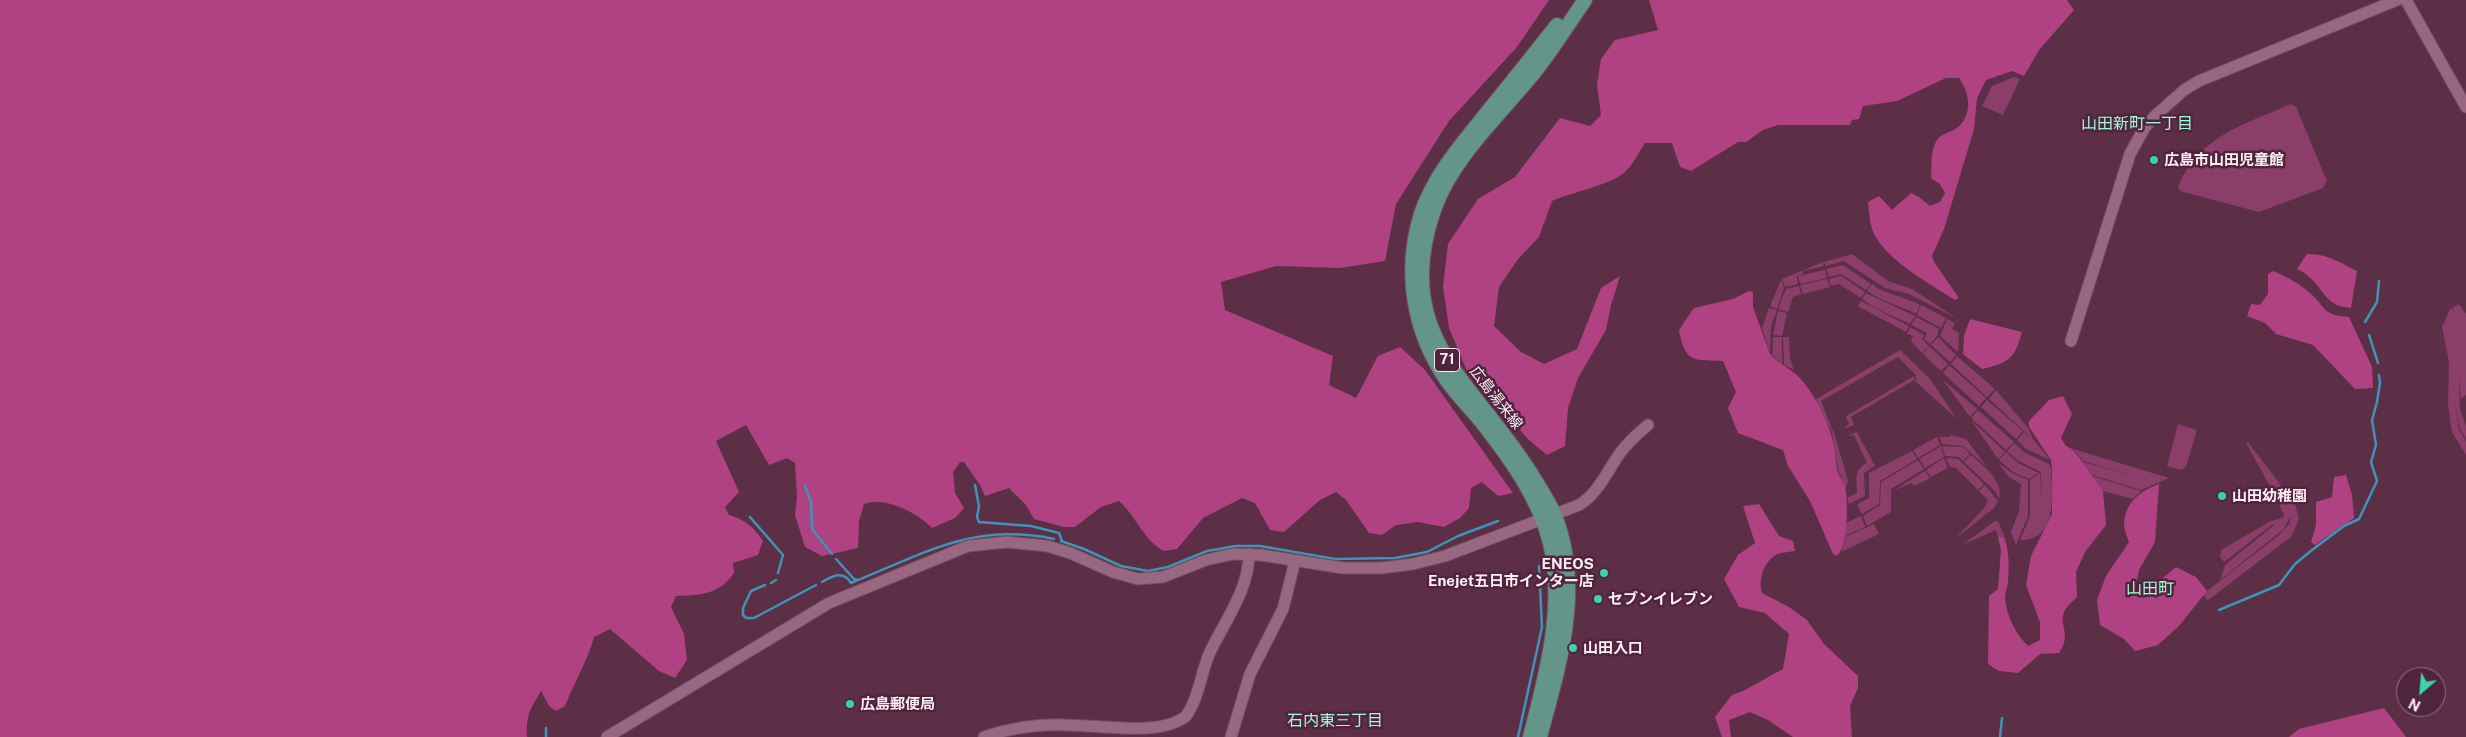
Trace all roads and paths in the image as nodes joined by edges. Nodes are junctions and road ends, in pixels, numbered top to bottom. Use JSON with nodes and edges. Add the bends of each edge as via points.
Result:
{"nodes":[{"id":1,"x":1574,"y":0,"type":"edge"},
{"id":2,"x":1585,"y":0,"type":"edge"},
{"id":3,"x":2397,"y":0,"type":"edge"},
{"id":4,"x":2406,"y":0,"type":"edge"},
{"id":5,"x":2466,"y":107,"type":"edge"},
{"id":6,"x":2072,"y":341,"type":"dead end"},
{"id":7,"x":1648,"y":425,"type":"dead end"},
{"id":8,"x":1549,"y":517,"type":"junction"},
{"id":9,"x":1249,"y":554,"type":"junction"},
{"id":10,"x":1295,"y":561,"type":"junction"},
{"id":11,"x":607,"y":737,"type":"edge"},
{"id":12,"x":984,"y":737,"type":"edge"},
{"id":13,"x":1230,"y":737,"type":"edge"},
{"id":14,"x":1530,"y":737,"type":"edge"},
{"id":15,"x":1540,"y":737,"type":"edge"}],
"edges":[{"from":1,"to":8,"type":"main road","name":"広島湯来線","number":"71","via":[[1437,178],[1422,213],[1413,248],[1414,299],[1426,343],[1448,381],[1518,471]]},
{"from":2,"to":8,"type":"main road","name":"広島湯来線","number":"71","via":[[1537,68],[1445,185],[1428,228],[1422,281],[1425,306],[1441,352],[1521,456]]},
{"from":3,"to":6,"type":"street","via":[[2199,81],[2156,115],[2138,140],[2124,170]]},
{"from":4,"to":5,"type":"street"},
{"from":7,"to":8,"type":"street","via":[[1618,456],[1588,500]]},
{"from":8,"to":10,"type":"street","via":[[1445,556],[1413,564],[1362,569]]},
{"from":8,"to":14,"type":"main road","name":"広島湯来線","number":"71","via":[[1556,599],[1552,637]]},
{"from":8,"to":15,"type":"main road","name":"広島湯来線","number":"71","via":[[1567,562],[1568,611],[1561,656]]},
{"from":9,"to":10,"type":"street"},
{"from":9,"to":11,"type":"street","via":[[1215,557],[1169,575],[1147,579],[1122,575],[1070,553],[1036,544],[994,542],[956,549],[822,606]]},
{"from":9,"to":12,"type":"street","via":[[1244,584],[1209,654],[1189,710],[1176,725],[1147,734],[1082,726],[1038,725]]},
{"from":10,"to":13,"type":"street","via":[[1283,609],[1250,674]]}]}
